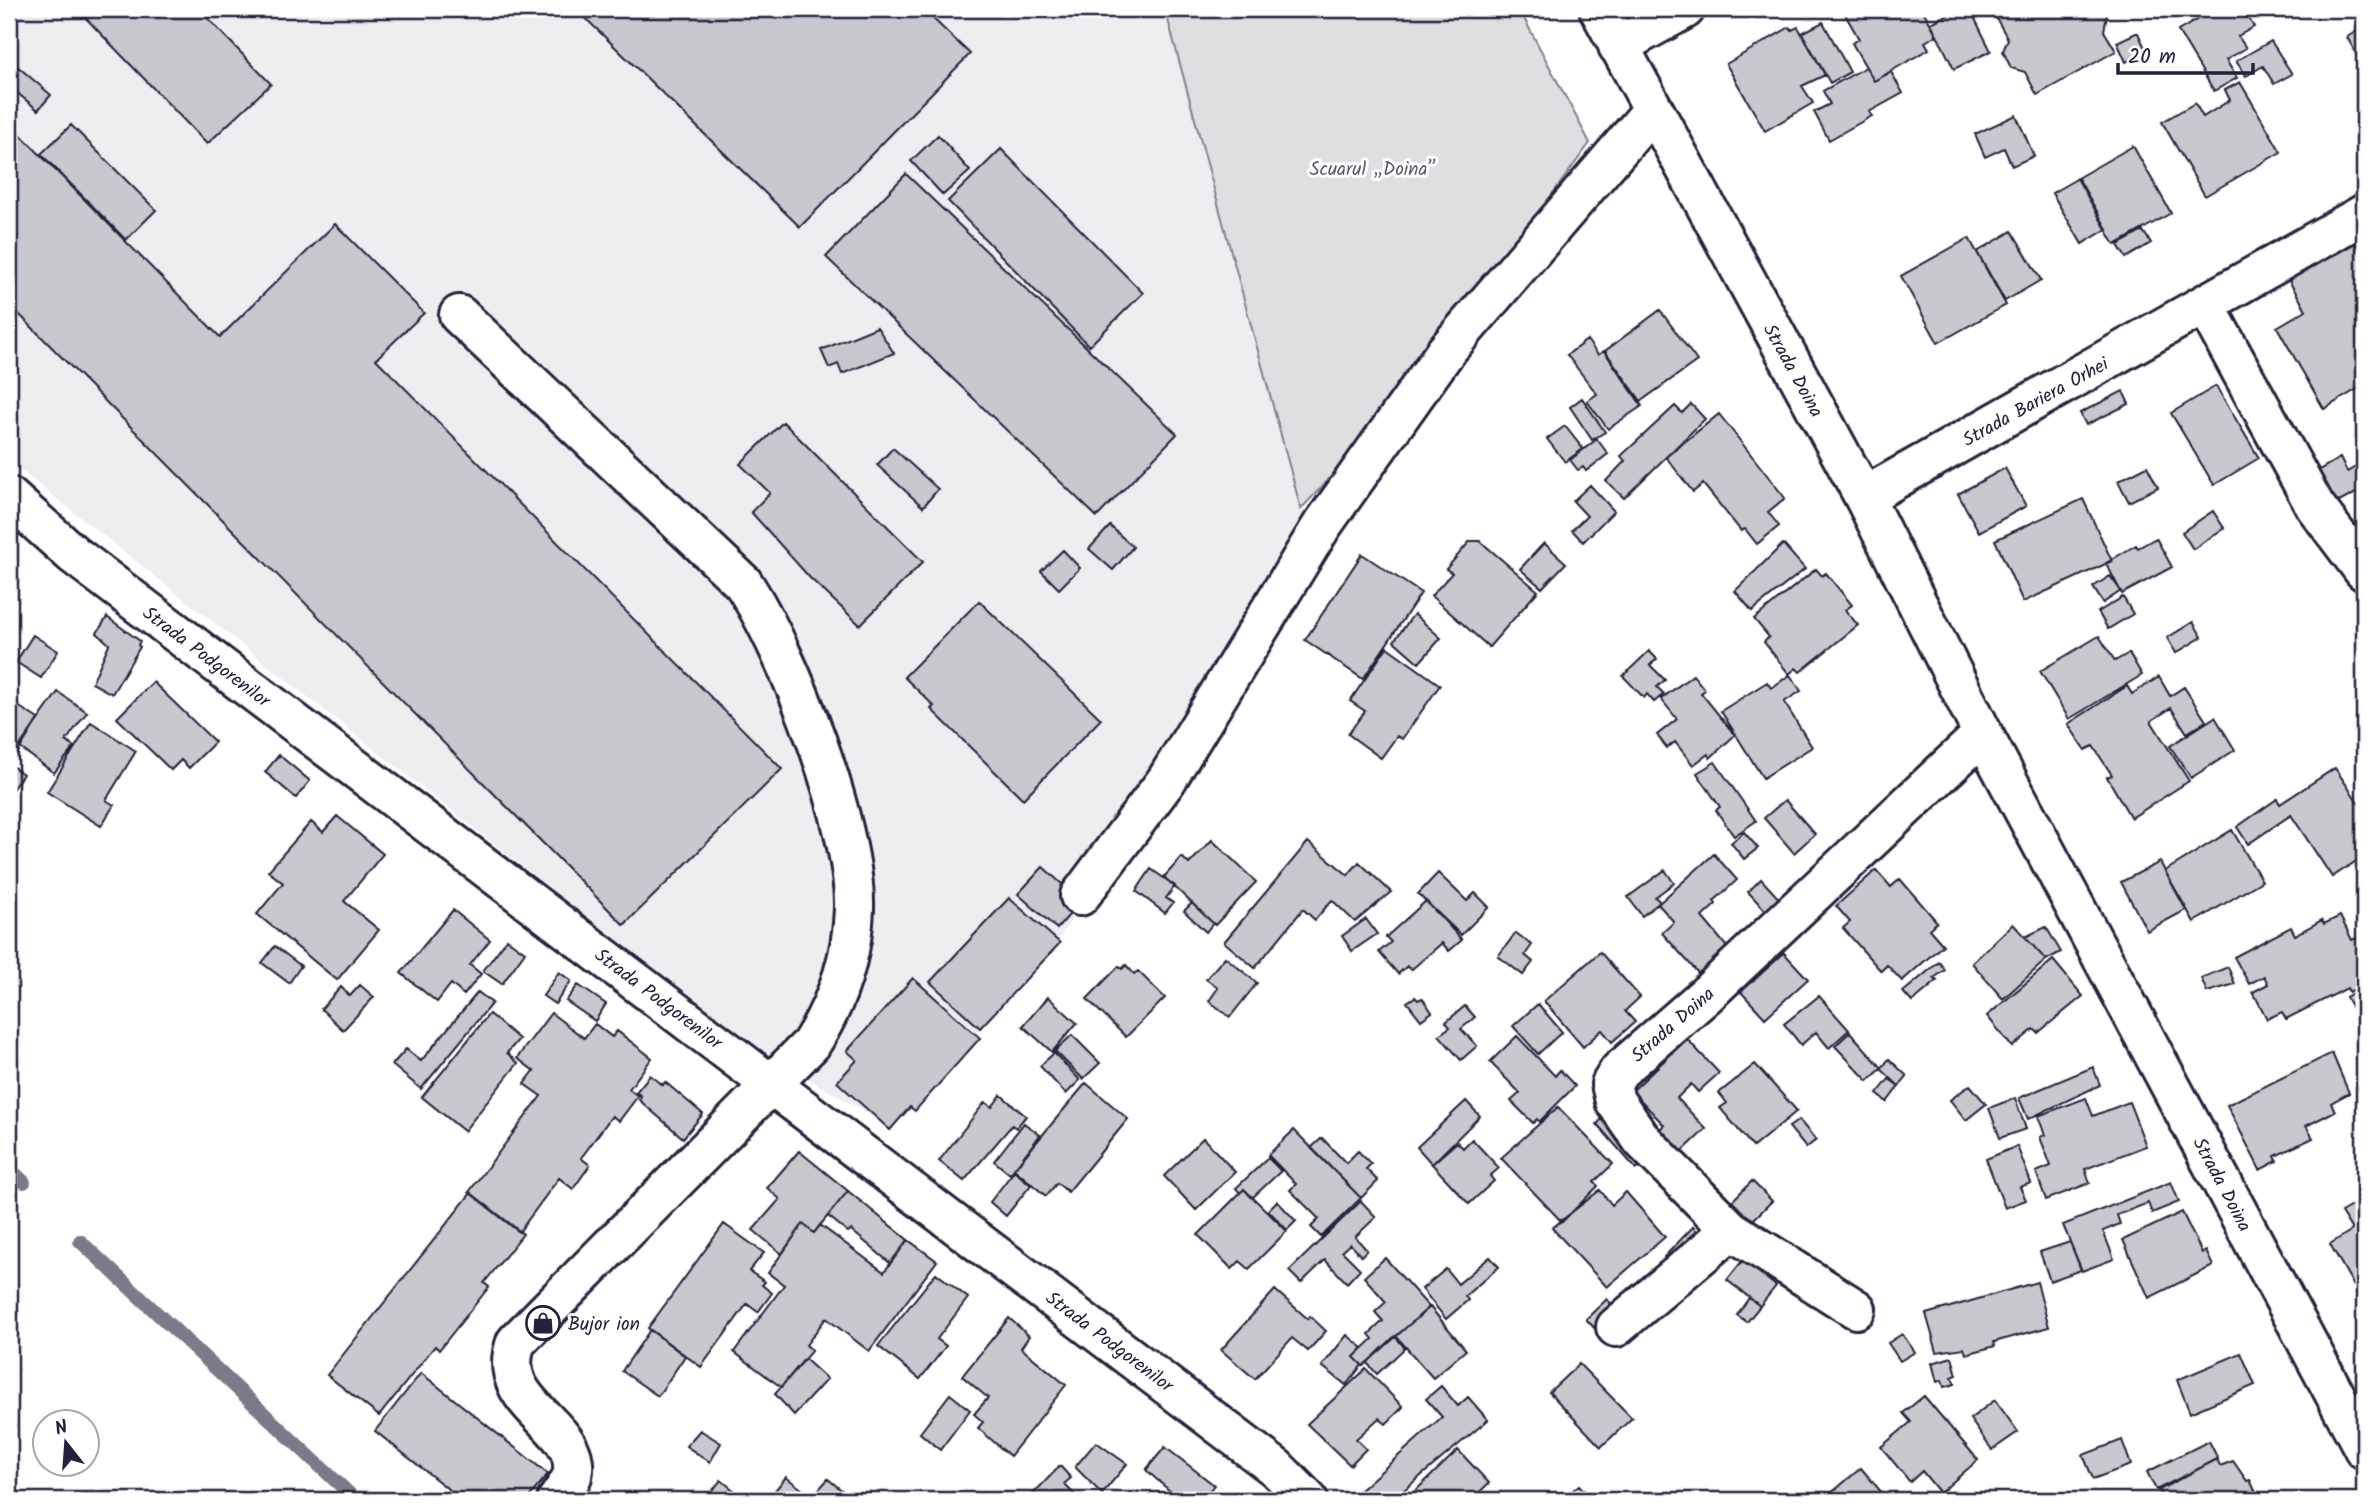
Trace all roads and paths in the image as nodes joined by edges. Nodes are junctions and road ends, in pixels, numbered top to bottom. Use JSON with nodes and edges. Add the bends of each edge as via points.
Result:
{"nodes":[{"id":1,"x":1599,"y":9,"type":"edge"},
{"id":2,"x":1685,"y":9,"type":"edge"},
{"id":3,"x":1619,"y":46,"type":"junction"},
{"id":4,"x":1652,"y":111,"type":"junction"},
{"id":5,"x":2364,"y":214,"type":"edge"},
{"id":6,"x":2205,"y":305,"type":"junction"},
{"id":7,"x":459,"y":314,"type":"dead end"},
{"id":8,"x":9,"y":497,"type":"edge"},
{"id":9,"x":1864,"y":497,"type":"junction"},
{"id":10,"x":2364,"y":571,"type":"edge"},
{"id":11,"x":1983,"y":734,"type":"junction"},
{"id":12,"x":1080,"y":896,"type":"dead end"},
{"id":13,"x":772,"y":1085,"type":"junction"},
{"id":14,"x":1731,"y":1230,"type":"junction"},
{"id":15,"x":1856,"y":1310,"type":"dead end"},
{"id":16,"x":1616,"y":1327,"type":"dead end"},
{"id":17,"x":2364,"y":1449,"type":"edge"},
{"id":18,"x":557,"y":1500,"type":"edge"},
{"id":19,"x":1308,"y":1500,"type":"edge"}],
"edges":[{"from":1,"to":3,"type":"street","name":"Strada Doina"},
{"from":2,"to":3,"type":"street"},
{"from":3,"to":4,"type":"street","name":"Strada Doina"},
{"from":4,"to":9,"type":"street","name":"Strada Doina"},
{"from":4,"to":12,"type":"street","via":[[1446,351],[1321,527],[1166,781]]},
{"from":5,"to":6,"type":"street","name":"Strada Bariera Orhei"},
{"from":6,"to":9,"type":"street","name":"Strada Bariera Orhei"},
{"from":6,"to":10,"type":"street","via":[[2315,506]]},
{"from":7,"to":13,"type":"street","via":[[743,583],[782,657],[817,746],[851,856],[854,909],[847,966],[830,1014],[811,1044]]},
{"from":8,"to":13,"type":"street","name":"Strada Podgorenilor","via":[[74,555]]},
{"from":9,"to":11,"type":"street","name":"Strada Doina"},
{"from":11,"to":14,"type":"street","name":"Strada Doina","via":[[1619,1071],[1611,1084],[1615,1101],[1642,1140]]},
{"from":11,"to":17,"type":"street","name":"Strada Doina"},
{"from":13,"to":18,"type":"street","via":[[516,1342],[510,1357],[513,1378],[572,1458],[572,1477]]},
{"from":13,"to":19,"type":"street","name":"Strada Podgorenilor","via":[[1276,1468]]},
{"from":14,"to":15,"type":"street","name":"Strada Doina"},
{"from":14,"to":16,"type":"street"}]}
